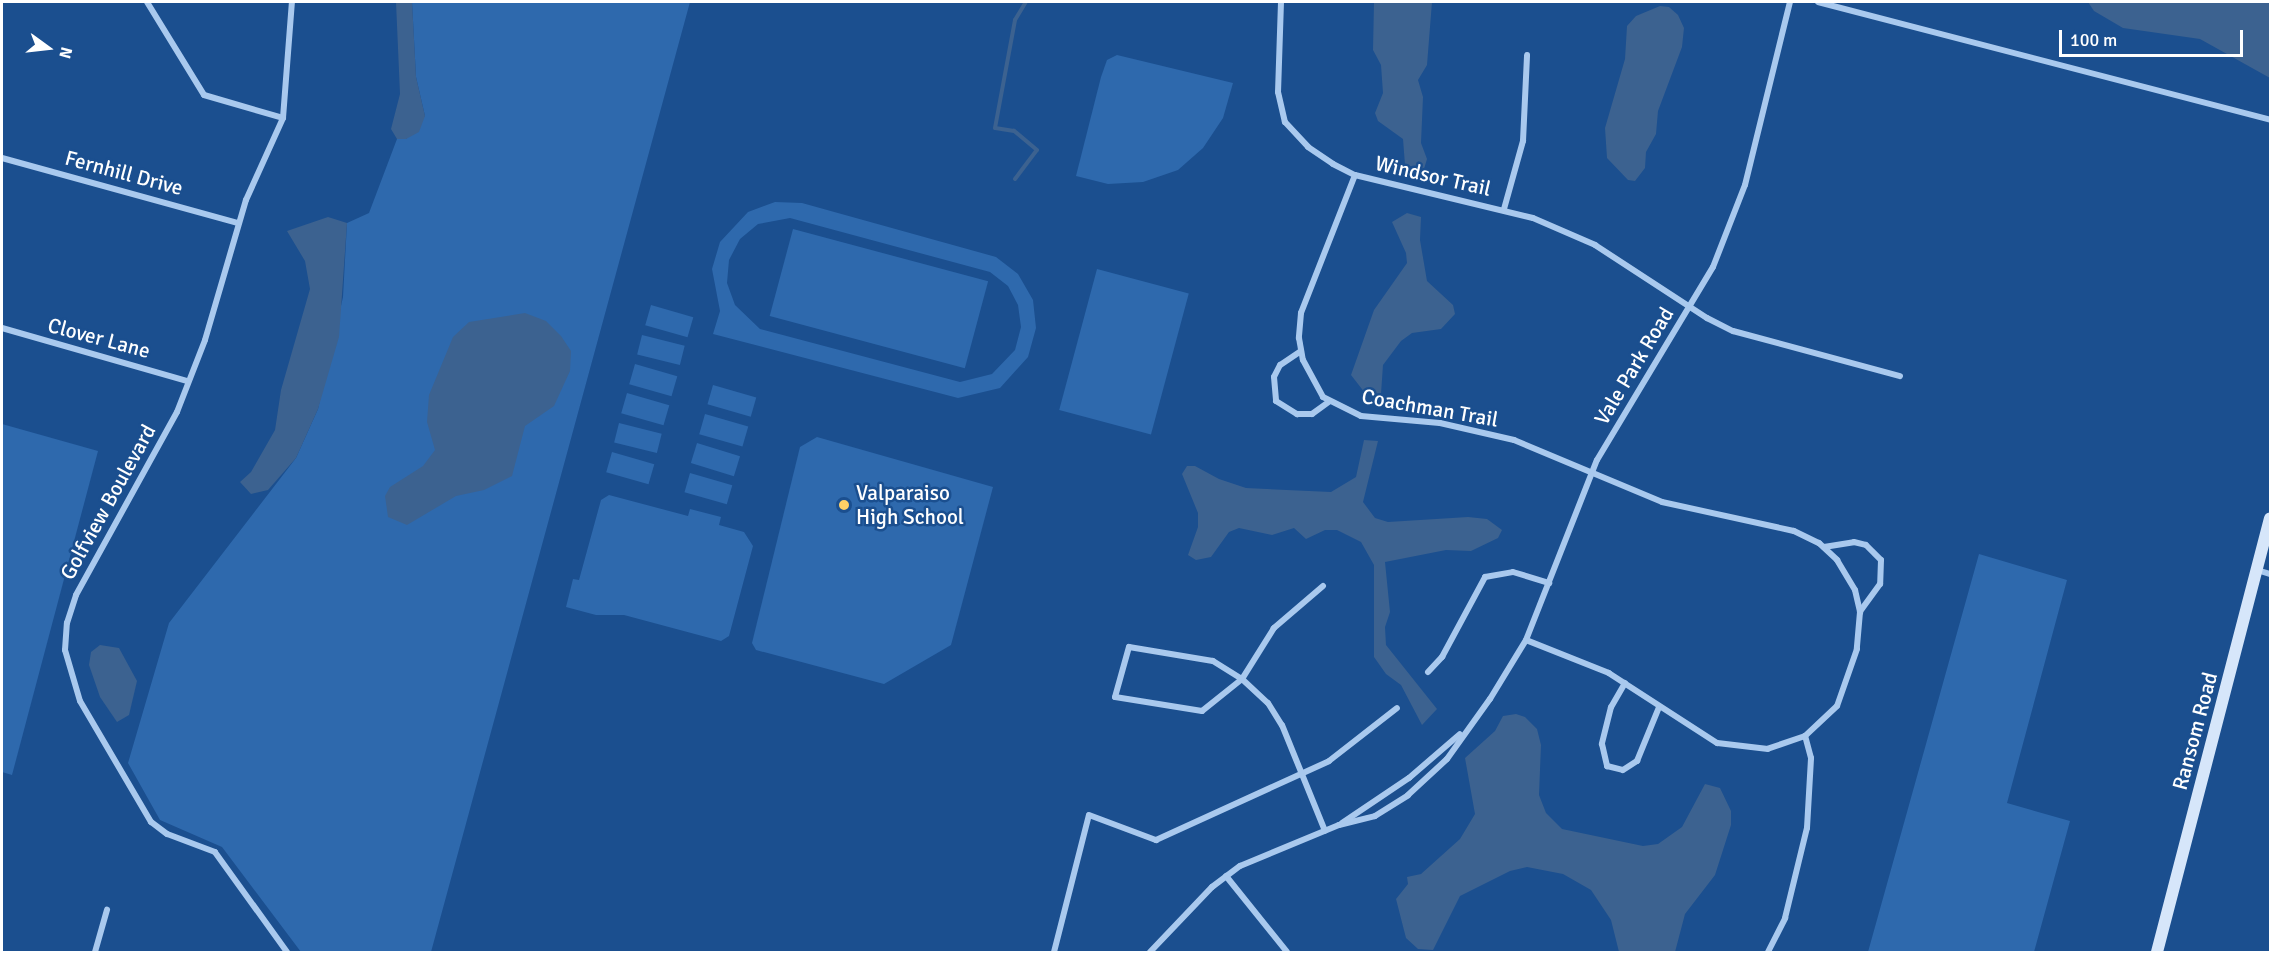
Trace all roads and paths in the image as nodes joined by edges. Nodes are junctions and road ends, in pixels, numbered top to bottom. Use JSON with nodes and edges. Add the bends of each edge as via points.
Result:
{"nodes":[{"id":1,"x":147,"y":2,"type":"edge"},
{"id":2,"x":292,"y":2,"type":"edge"},
{"id":3,"x":1281,"y":2,"type":"edge"},
{"id":4,"x":1790,"y":2,"type":"edge"},
{"id":5,"x":1818,"y":2,"type":"edge"},
{"id":6,"x":1527,"y":55,"type":"dead end"},
{"id":7,"x":283,"y":118,"type":"junction"},
{"id":8,"x":2271,"y":120,"type":"edge"},
{"id":9,"x":2,"y":158,"type":"edge"},
{"id":10,"x":1355,"y":175,"type":"junction"},
{"id":11,"x":1504,"y":209,"type":"junction"},
{"id":12,"x":238,"y":223,"type":"junction"},
{"id":13,"x":1689,"y":306,"type":"junction"},
{"id":14,"x":2,"y":328,"type":"edge"},
{"id":15,"x":1301,"y":351,"type":"junction"},
{"id":16,"x":1900,"y":376,"type":"dead end"},
{"id":17,"x":188,"y":381,"type":"junction"},
{"id":18,"x":1330,"y":401,"type":"junction"},
{"id":19,"x":1591,"y":473,"type":"junction"},
{"id":20,"x":2271,"y":519,"type":"edge"},
{"id":21,"x":1824,"y":547,"type":"junction"},
{"id":22,"x":2257,"y":570,"type":"junction"},
{"id":23,"x":2271,"y":574,"type":"edge"},
{"id":24,"x":1549,"y":583,"type":"junction"},
{"id":25,"x":1323,"y":586,"type":"dead end"},
{"id":26,"x":1860,"y":612,"type":"junction"},
{"id":27,"x":1526,"y":640,"type":"junction"},
{"id":28,"x":1428,"y":672,"type":"dead end"},
{"id":29,"x":1242,"y":679,"type":"junction"},
{"id":30,"x":1625,"y":683,"type":"junction"},
{"id":31,"x":1659,"y":707,"type":"junction"},
{"id":32,"x":1396,"y":708,"type":"dead end"},
{"id":33,"x":1466,"y":730,"type":"junction"},
{"id":34,"x":1805,"y":736,"type":"junction"},
{"id":35,"x":1302,"y":772,"type":"junction"},
{"id":36,"x":1339,"y":825,"type":"junction"},
{"id":37,"x":1324,"y":831,"type":"junction"},
{"id":38,"x":1226,"y":876,"type":"junction"},
{"id":39,"x":106,"y":910,"type":"dead end"},
{"id":40,"x":95,"y":952,"type":"edge"},
{"id":41,"x":287,"y":952,"type":"edge"},
{"id":42,"x":1054,"y":952,"type":"edge"},
{"id":43,"x":1150,"y":952,"type":"edge"},
{"id":44,"x":1287,"y":952,"type":"edge"},
{"id":45,"x":1768,"y":952,"type":"edge"},
{"id":46,"x":2157,"y":952,"type":"edge"}],
"edges":[{"from":1,"to":7,"type":"street","via":[[204,95]]},
{"from":2,"to":7,"type":"street","name":"Golfview Boulevard"},
{"from":3,"to":10,"type":"street","name":"Windsor Trail","via":[[1278,92],[1285,122],[1308,147]]},
{"from":4,"to":13,"type":"street","name":"Vale Park Road","via":[[1744,185],[1713,267]]},
{"from":5,"to":8,"type":"street"},
{"from":6,"to":11,"type":"street","via":[[1523,141]]},
{"from":7,"to":12,"type":"street","name":"Golfview Boulevard"},
{"from":9,"to":12,"type":"street","name":"Fernhill Drive"},
{"from":10,"to":11,"type":"street","name":"Windsor Trail"},
{"from":10,"to":15,"type":"street","name":"Coachman Trail","via":[[1301,313]]},
{"from":11,"to":13,"type":"street","name":"Windsor Trail","via":[[1595,245]]},
{"from":12,"to":17,"type":"street","name":"Golfview Boulevard","via":[[205,340]]},
{"from":13,"to":16,"type":"street","name":"Windsor Trail","via":[[1742,334]]},
{"from":13,"to":19,"type":"street","name":"Vale Park Road"},
{"from":14,"to":17,"type":"street","name":"Clover Lane"},
{"from":15,"to":18,"type":"street","name":"Coachman Trail","via":[[1311,380]]},
{"from":15,"to":18,"type":"street","name":"Coachman Trail","via":[[1281,365],[1274,377],[1276,400],[1297,414],[1312,414]]},
{"from":17,"to":41,"type":"street","name":"Golfview Boulevard","via":[[177,412],[76,595],[67,623],[66,663],[80,700],[151,822],[167,834],[215,852]]},
{"from":18,"to":19,"type":"street","name":"Coachman Trail","via":[[1361,416],[1440,423],[1495,435]]},
{"from":19,"to":21,"type":"street","name":"Coachman Trail","via":[[1662,502],[1794,531]]},
{"from":19,"to":24,"type":"street","name":"Vale Park Road"},
{"from":20,"to":22,"type":"main road","name":"Ransom Road"},
{"from":21,"to":26,"type":"street","name":"Coachman Trail","via":[[1845,569]]},
{"from":21,"to":26,"type":"street","via":[[1854,542],[1866,545],[1881,560],[1880,584]]},
{"from":22,"to":23,"type":"street"},
{"from":22,"to":46,"type":"main road","name":"Ransom Road"},
{"from":24,"to":27,"type":"street","name":"Vale Park Road"},
{"from":24,"to":28,"type":"street","via":[[1513,572],[1485,577],[1442,657]]},
{"from":25,"to":29,"type":"street","via":[[1274,628]]},
{"from":26,"to":34,"type":"street","via":[[1857,649],[1843,696],[1831,714]]},
{"from":27,"to":30,"type":"street","via":[[1598,667]]},
{"from":27,"to":33,"type":"street","name":"Vale Park Road"},
{"from":29,"to":29,"type":"street","via":[[1202,711],[1115,697],[1129,647],[1213,661]]},
{"from":29,"to":35,"type":"street","via":[[1278,717]]},
{"from":30,"to":31,"type":"street"},
{"from":30,"to":31,"type":"street","via":[[1611,707],[1602,744],[1607,766],[1623,770],[1637,761]]},
{"from":31,"to":34,"type":"street","via":[[1708,739],[1726,746],[1768,749]]},
{"from":32,"to":35,"type":"street","via":[[1329,761]]},
{"from":33,"to":36,"type":"street","name":"Vale Park Road","via":[[1409,778]]},
{"from":33,"to":36,"type":"street","name":"Vale Park Road","via":[[1447,759],[1408,795],[1376,816]]},
{"from":34,"to":45,"type":"street","via":[[1812,758],[1807,828],[1785,918]]},
{"from":35,"to":37,"type":"street"},
{"from":35,"to":42,"type":"street","via":[[1156,840],[1089,815]]},
{"from":36,"to":37,"type":"street","name":"Vale Park Road"},
{"from":37,"to":38,"type":"street","name":"Vale Park Road","via":[[1255,857]]},
{"from":38,"to":43,"type":"street","name":"Vale Park Road"},
{"from":38,"to":44,"type":"street"},
{"from":39,"to":40,"type":"street"}]}
